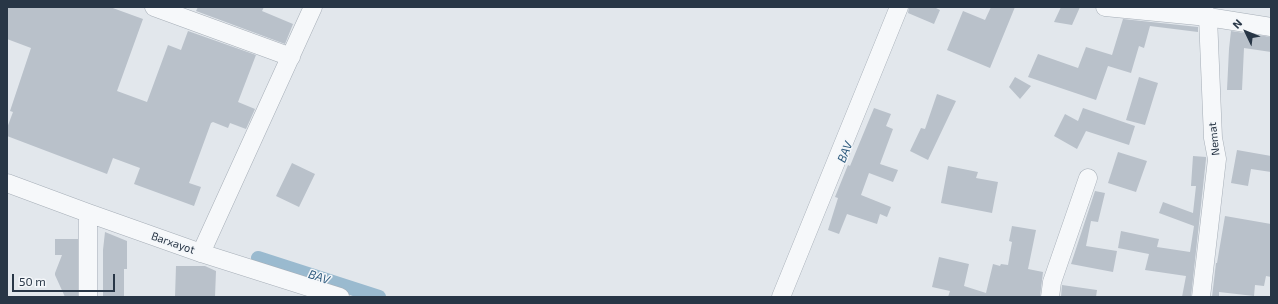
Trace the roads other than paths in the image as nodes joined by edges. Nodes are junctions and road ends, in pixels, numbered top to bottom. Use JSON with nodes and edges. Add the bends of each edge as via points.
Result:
{"nodes":[{"id":1,"x":154,"y":7,"type":"edge"},
{"id":2,"x":313,"y":7,"type":"edge"},
{"id":3,"x":899,"y":7,"type":"edge"},
{"id":4,"x":1106,"y":7,"type":"edge"},
{"id":5,"x":1205,"y":12,"type":"edge"},
{"id":6,"x":1271,"y":27,"type":"edge"},
{"id":7,"x":292,"y":57,"type":"junction"},
{"id":8,"x":1088,"y":178,"type":"dead end"},
{"id":9,"x":7,"y":183,"type":"edge"},
{"id":10,"x":88,"y":213,"type":"junction"},
{"id":11,"x":201,"y":253,"type":"junction"},
{"id":12,"x":323,"y":294,"type":"edge"},
{"id":13,"x":88,"y":297,"type":"edge"},
{"id":14,"x":340,"y":297,"type":"edge"},
{"id":15,"x":781,"y":297,"type":"edge"},
{"id":16,"x":1050,"y":297,"type":"edge"},
{"id":17,"x":1201,"y":297,"type":"edge"}],
"edges":[{"from":1,"to":7,"type":"street"},
{"from":2,"to":7,"type":"street"},
{"from":3,"to":15,"type":"street"},
{"from":4,"to":5,"type":"street"},
{"from":5,"to":6,"type":"street"},
{"from":5,"to":17,"type":"street","name":"Nemat","via":[[1213,138],[1217,159]]},
{"from":7,"to":11,"type":"street"},
{"from":8,"to":16,"type":"street","via":[[1052,282]]},
{"from":9,"to":10,"type":"street","name":"Barxayot"},
{"from":10,"to":11,"type":"street","name":"Barxayot"},
{"from":10,"to":13,"type":"street"},
{"from":11,"to":12,"type":"street","name":"Barxayot"},
{"from":12,"to":14,"type":"street","name":"Barxayot"}]}
